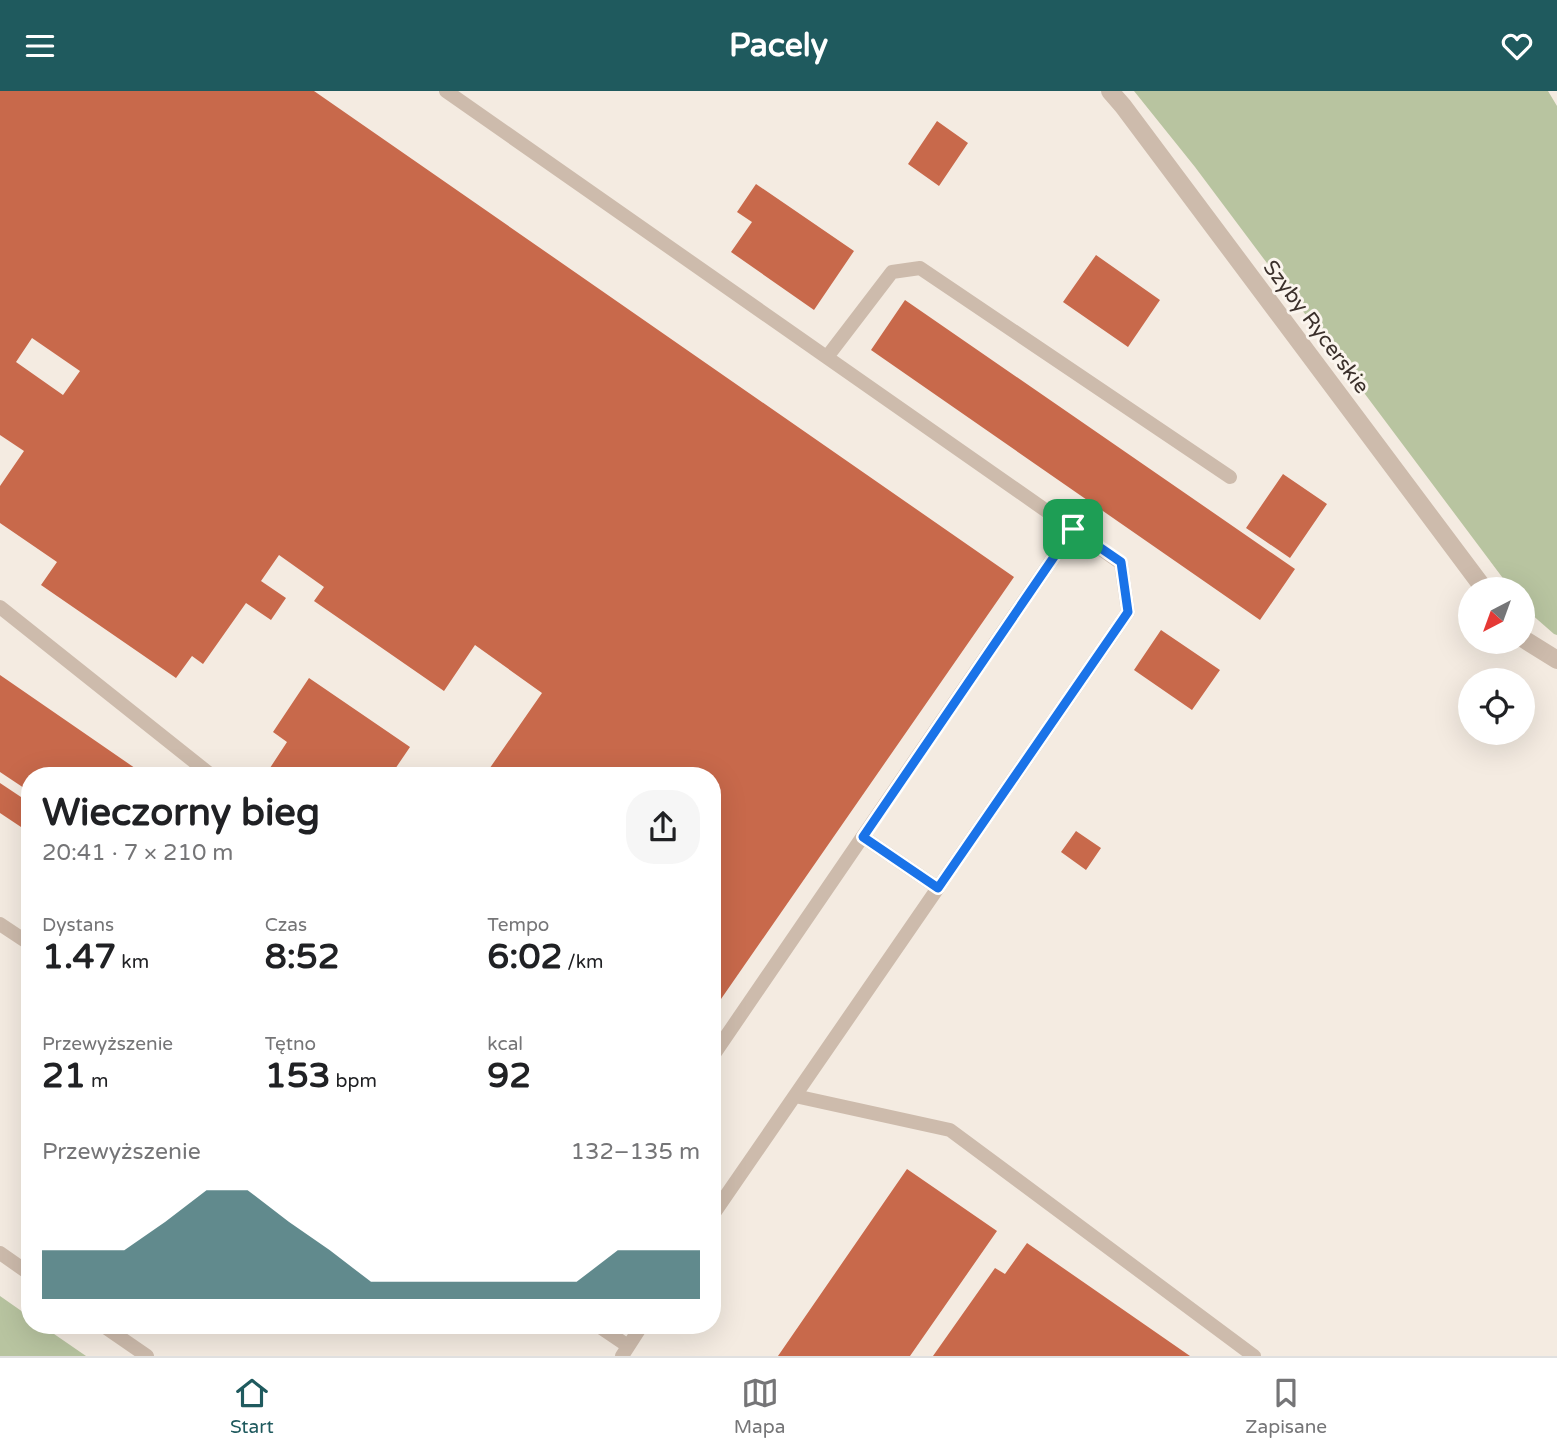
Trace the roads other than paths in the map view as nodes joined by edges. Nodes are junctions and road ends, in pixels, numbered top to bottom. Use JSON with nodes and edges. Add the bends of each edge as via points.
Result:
{"nodes":[{"id":1,"x":446,"y":91,"type":"edge"},
{"id":2,"x":1110,"y":91,"type":"edge"},
{"id":3,"x":827,"y":357,"type":"junction"},
{"id":4,"x":1230,"y":477,"type":"dead end"},
{"id":5,"x":1073,"y":529,"type":"junction"},
{"id":6,"x":1475,"y":577,"type":"edge"},
{"id":7,"x":0,"y":607,"type":"edge"},
{"id":8,"x":1535,"y":646,"type":"edge"},
{"id":9,"x":1557,"y":660,"type":"edge"},
{"id":10,"x":201,"y":767,"type":"edge"},
{"id":11,"x":863,"y":837,"type":"junction"},
{"id":12,"x":938,"y":888,"type":"junction"},
{"id":13,"x":0,"y":924,"type":"edge"},
{"id":14,"x":21,"y":938,"type":"edge"},
{"id":15,"x":721,"y":1044,"type":"edge"},
{"id":16,"x":795,"y":1097,"type":"junction"},
{"id":17,"x":721,"y":1203,"type":"edge"},
{"id":18,"x":0,"y":1253,"type":"edge"},
{"id":19,"x":21,"y":1268,"type":"edge"},
{"id":20,"x":115,"y":1334,"type":"edge"},
{"id":21,"x":607,"y":1334,"type":"edge"},
{"id":22,"x":636,"y":1334,"type":"edge"},
{"id":23,"x":625,"y":1351,"type":"edge"},
{"id":24,"x":147,"y":1356,"type":"edge"},
{"id":25,"x":1254,"y":1356,"type":"edge"}],
"edges":[{"from":1,"to":3,"type":"lane"},
{"from":2,"to":6,"type":"street","name":"Szyby Rycerskie"},
{"from":3,"to":4,"type":"lane","via":[[892,272],[920,268]]},
{"from":3,"to":5,"type":"lane"},
{"from":5,"to":11,"type":"lane"},
{"from":5,"to":12,"type":"lane","via":[[1121,562],[1128,612]]},
{"from":7,"to":10,"type":"lane"},
{"from":8,"to":9,"type":"street"},
{"from":11,"to":12,"type":"lane"},
{"from":11,"to":15,"type":"lane"},
{"from":12,"to":16,"type":"lane"},
{"from":13,"to":14,"type":"lane"},
{"from":16,"to":17,"type":"lane"},
{"from":16,"to":25,"type":"lane","via":[[950,1130]]},
{"from":18,"to":19,"type":"lane"},
{"from":20,"to":24,"type":"lane"},
{"from":21,"to":23,"type":"lane"},
{"from":22,"to":23,"type":"lane"}]}
